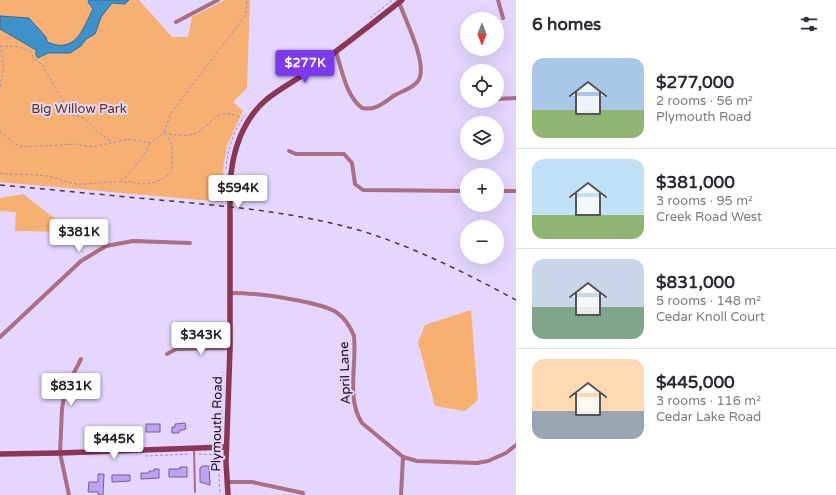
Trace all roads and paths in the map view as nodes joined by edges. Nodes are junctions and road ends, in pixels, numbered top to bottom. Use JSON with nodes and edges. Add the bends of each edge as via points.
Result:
{"nodes":[{"id":1,"x":218,"y":0,"type":"edge"},
{"id":2,"x":247,"y":0,"type":"edge"},
{"id":3,"x":498,"y":0,"type":"edge"},
{"id":4,"x":400,"y":1,"type":"edge"},
{"id":5,"x":501,"y":12,"type":"edge"},
{"id":6,"x":176,"y":22,"type":"dead end"},
{"id":7,"x":0,"y":46,"type":"edge"},
{"id":8,"x":336,"y":52,"type":"junction"},
{"id":9,"x":0,"y":87,"type":"edge"},
{"id":10,"x":504,"y":98,"type":"edge"},
{"id":11,"x":516,"y":98,"type":"edge"},
{"id":12,"x":243,"y":118,"type":"dead end"},
{"id":13,"x":0,"y":131,"type":"edge"},
{"id":14,"x":164,"y":132,"type":"junction"},
{"id":15,"x":167,"y":134,"type":"junction"},
{"id":16,"x":111,"y":141,"type":"junction"},
{"id":17,"x":150,"y":142,"type":"junction"},
{"id":18,"x":289,"y":151,"type":"dead end"},
{"id":19,"x":0,"y":173,"type":"edge"},
{"id":20,"x":121,"y":181,"type":"junction"},
{"id":21,"x":460,"y":191,"type":"edge"},
{"id":22,"x":504,"y":191,"type":"edge"},
{"id":23,"x":516,"y":191,"type":"edge"},
{"id":24,"x":190,"y":243,"type":"dead end"},
{"id":25,"x":230,"y":293,"type":"junction"},
{"id":26,"x":0,"y":337,"type":"edge"},
{"id":27,"x":230,"y":348,"type":"junction"},
{"id":28,"x":167,"y":354,"type":"dead end"},
{"id":29,"x":81,"y":359,"type":"dead end"},
{"id":30,"x":224,"y":371,"type":"dead end"},
{"id":31,"x":516,"y":445,"type":"edge"},
{"id":32,"x":219,"y":448,"type":"junction"},
{"id":33,"x":226,"y":448,"type":"junction"},
{"id":34,"x":194,"y":449,"type":"junction"},
{"id":35,"x":60,"y":453,"type":"junction"},
{"id":36,"x":0,"y":454,"type":"edge"},
{"id":37,"x":403,"y":457,"type":"junction"},
{"id":38,"x":228,"y":482,"type":"junction"},
{"id":39,"x":195,"y":492,"type":"dead end"},
{"id":40,"x":303,"y":493,"type":"dead end"},
{"id":41,"x":68,"y":495,"type":"edge"},
{"id":42,"x":220,"y":495,"type":"edge"},
{"id":43,"x":228,"y":495,"type":"edge"},
{"id":44,"x":401,"y":495,"type":"edge"}],
"edges":[{"from":1,"to":6,"type":"street"},
{"from":2,"to":14,"type":"path","via":[[246,15],[171,113]]},
{"from":3,"to":5,"type":"street"},
{"from":4,"to":8,"type":"main road","name":"Plymouth Road"},
{"from":4,"to":8,"type":"street","via":[[421,61],[421,74],[414,85],[379,107],[362,108],[354,100]]},
{"from":7,"to":9,"type":"path","via":[[4,67]]},
{"from":7,"to":16,"type":"path","via":[[19,47],[31,52],[34,59],[42,64],[64,103],[65,112],[69,116],[82,117]]},
{"from":8,"to":25,"type":"main road","name":"Plymouth Road","via":[[268,99],[255,111],[235,146],[230,185]]},
{"from":10,"to":11,"type":"street"},
{"from":12,"to":15,"type":"path","via":[[224,114],[212,120],[195,135]]},
{"from":13,"to":16,"type":"path","via":[[15,144],[23,147],[74,144],[91,147]]},
{"from":14,"to":15,"type":"path"},
{"from":14,"to":17,"type":"path"},
{"from":15,"to":20,"type":"path","via":[[173,155],[172,171],[168,176],[144,185]]},
{"from":16,"to":17,"type":"path","via":[[130,139]]},
{"from":17,"to":20,"type":"path","via":[[132,172]]},
{"from":18,"to":21,"type":"street","via":[[296,154],[344,154],[352,163],[355,184],[363,190]]},
{"from":19,"to":20,"type":"path","via":[[46,176],[77,184]]},
{"from":22,"to":23,"type":"street"},
{"from":24,"to":26,"type":"street","via":[[133,241],[106,246],[81,261]]},
{"from":25,"to":27,"type":"main road","name":"Plymouth Road"},
{"from":25,"to":37,"type":"street","name":"April Lane","via":[[277,296],[327,308],[341,316],[354,336],[354,400],[358,416],[362,423]]},
{"from":27,"to":28,"type":"street","via":[[176,349]]},
{"from":27,"to":33,"type":"main road","name":"Plymouth Road"},
{"from":29,"to":35,"type":"street","via":[[65,390]]},
{"from":30,"to":32,"type":"path"},
{"from":31,"to":37,"type":"street","name":"April Lane","via":[[498,457],[477,463],[417,461]]},
{"from":32,"to":33,"type":"main road"},
{"from":32,"to":34,"type":"main road"},
{"from":32,"to":42,"type":"path"},
{"from":33,"to":38,"type":"main road","name":"Plymouth Road"},
{"from":34,"to":35,"type":"main road"},
{"from":34,"to":39,"type":"lane"},
{"from":35,"to":36,"type":"main road"},
{"from":35,"to":41,"type":"street"},
{"from":37,"to":44,"type":"street"},
{"from":38,"to":40,"type":"street","via":[[252,482]]},
{"from":38,"to":43,"type":"main road","name":"Plymouth Road"}]}
